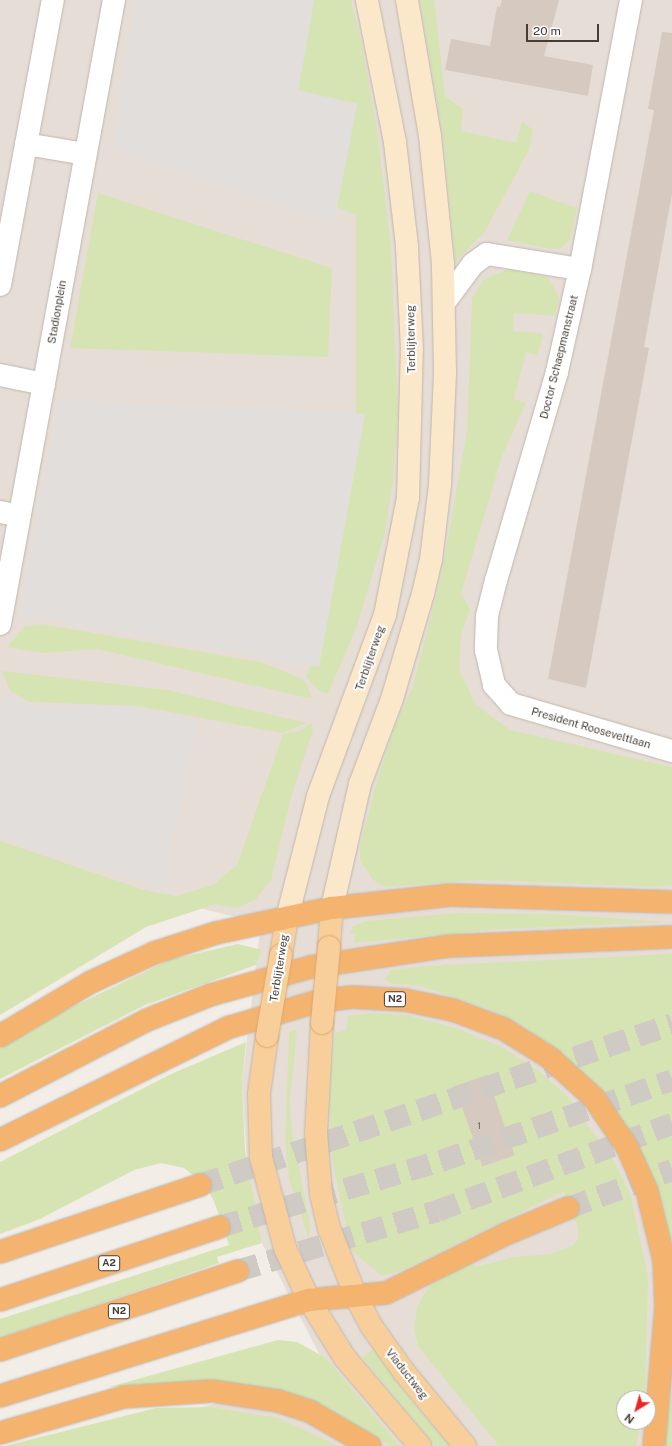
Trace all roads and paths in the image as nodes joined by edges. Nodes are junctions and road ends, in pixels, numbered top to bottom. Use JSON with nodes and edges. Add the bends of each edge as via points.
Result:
{"nodes":[{"id":1,"x":53,"y":0,"type":"edge"},
{"id":2,"x":114,"y":0,"type":"edge"},
{"id":3,"x":367,"y":0,"type":"edge"},
{"id":4,"x":407,"y":0,"type":"edge"},
{"id":5,"x":631,"y":0,"type":"edge"},
{"id":6,"x":26,"y":144,"type":"junction"},
{"id":7,"x":85,"y":154,"type":"junction"},
{"id":8,"x":580,"y":269,"type":"junction"},
{"id":9,"x":0,"y":285,"type":"edge"},
{"id":10,"x":444,"y":303,"type":"junction"},
{"id":11,"x":0,"y":375,"type":"edge"},
{"id":12,"x":44,"y":384,"type":"junction"},
{"id":13,"x":10,"y":514,"type":"edge"},
{"id":14,"x":0,"y":624,"type":"edge"},
{"id":15,"x":511,"y":704,"type":"joint"},
{"id":16,"x":672,"y":751,"type":"edge"},
{"id":17,"x":672,"y":902,"type":"edge"},
{"id":18,"x":332,"y":908,"type":"junction"},
{"id":19,"x":286,"y":918,"type":"junction"},
{"id":20,"x":672,"y":937,"type":"edge"},
{"id":21,"x":0,"y":1036,"type":"edge"},
{"id":22,"x":0,"y":1096,"type":"edge"},
{"id":23,"x":0,"y":1140,"type":"edge"},
{"id":24,"x":200,"y":1185,"type":"tunnel mouth"},
{"id":25,"x":568,"y":1208,"type":"tunnel mouth"},
{"id":26,"x":219,"y":1227,"type":"tunnel mouth"},
{"id":27,"x":0,"y":1252,"type":"edge"},
{"id":28,"x":237,"y":1271,"type":"tunnel mouth"},
{"id":29,"x":356,"y":1297,"type":"junction"},
{"id":30,"x":0,"y":1300,"type":"edge"},
{"id":31,"x":309,"y":1300,"type":"junction"},
{"id":32,"x":0,"y":1350,"type":"edge"},
{"id":33,"x":0,"y":1396,"type":"edge"},
{"id":34,"x":0,"y":1433,"type":"edge"},
{"id":35,"x":370,"y":1446,"type":"edge"},
{"id":36,"x":420,"y":1446,"type":"edge"},
{"id":37,"x":465,"y":1446,"type":"edge"},
{"id":38,"x":654,"y":1446,"type":"edge"}],
"edges":[{"from":1,"to":6,"type":"street"},
{"from":2,"to":7,"type":"street","name":"Stadionplein"},
{"from":3,"to":19,"type":"main road","name":"Terblijterweg","via":[[394,135],[407,246],[412,350],[408,498],[385,615],[318,796]]},
{"from":4,"to":10,"type":"main road","via":[[436,182]]},
{"from":5,"to":8,"type":"street","name":"Doctor Schaepmanstraat"},
{"from":6,"to":7,"type":"street"},
{"from":6,"to":9,"type":"street"},
{"from":7,"to":12,"type":"street","name":"Stadionplein"},
{"from":8,"to":10,"type":"street","via":[[487,254],[473,264]]},
{"from":8,"to":15,"type":"street","name":"Doctor Schaepmanstraat","via":[[557,372],[487,616],[486,650],[494,685]]},
{"from":10,"to":18,"type":"main road","via":[[444,431],[431,560],[412,639],[360,784]]},
{"from":11,"to":12,"type":"street"},
{"from":12,"to":13,"type":"street","name":"Stadionplein"},
{"from":13,"to":14,"type":"street","name":"Stadionplein"},
{"from":15,"to":16,"type":"street","name":"President Rooseveltlaan"},
{"from":17,"to":18,"type":"highway","via":[[450,895]]},
{"from":18,"to":19,"type":"highway"},
{"from":18,"to":29,"type":"main road","bridge":true,"via":[[316,1133],[321,1194],[329,1228]]},
{"from":19,"to":21,"type":"highway","via":[[216,933],[154,952],[85,985]]},
{"from":19,"to":31,"type":"main road","name":"Terblijterweg","bridge":true,"via":[[259,1094],[261,1157],[285,1248]]},
{"from":20,"to":22,"type":"highway","via":[[449,946],[310,967],[261,979],[159,1015],[98,1042]]},
{"from":23,"to":38,"type":"highway","number":"N2","via":[[230,1027],[318,1001],[367,997],[427,1003],[504,1029],[550,1058],[594,1098],[627,1147],[647,1191],[664,1260],[666,1307]]},
{"from":24,"to":27,"type":"highway"},
{"from":25,"to":29,"type":"highway","via":[[508,1233],[392,1291]]},
{"from":26,"to":30,"type":"highway","number":"A2"},
{"from":28,"to":32,"type":"highway","number":"N2"},
{"from":29,"to":31,"type":"highway"},
{"from":29,"to":37,"type":"main road","name":"Viaductweg","via":[[404,1372]]},
{"from":31,"to":33,"type":"highway"},
{"from":31,"to":36,"type":"main road","via":[[345,1358]]},
{"from":34,"to":35,"type":"highway","via":[[124,1398],[213,1391],[285,1403],[341,1428]]}]}
